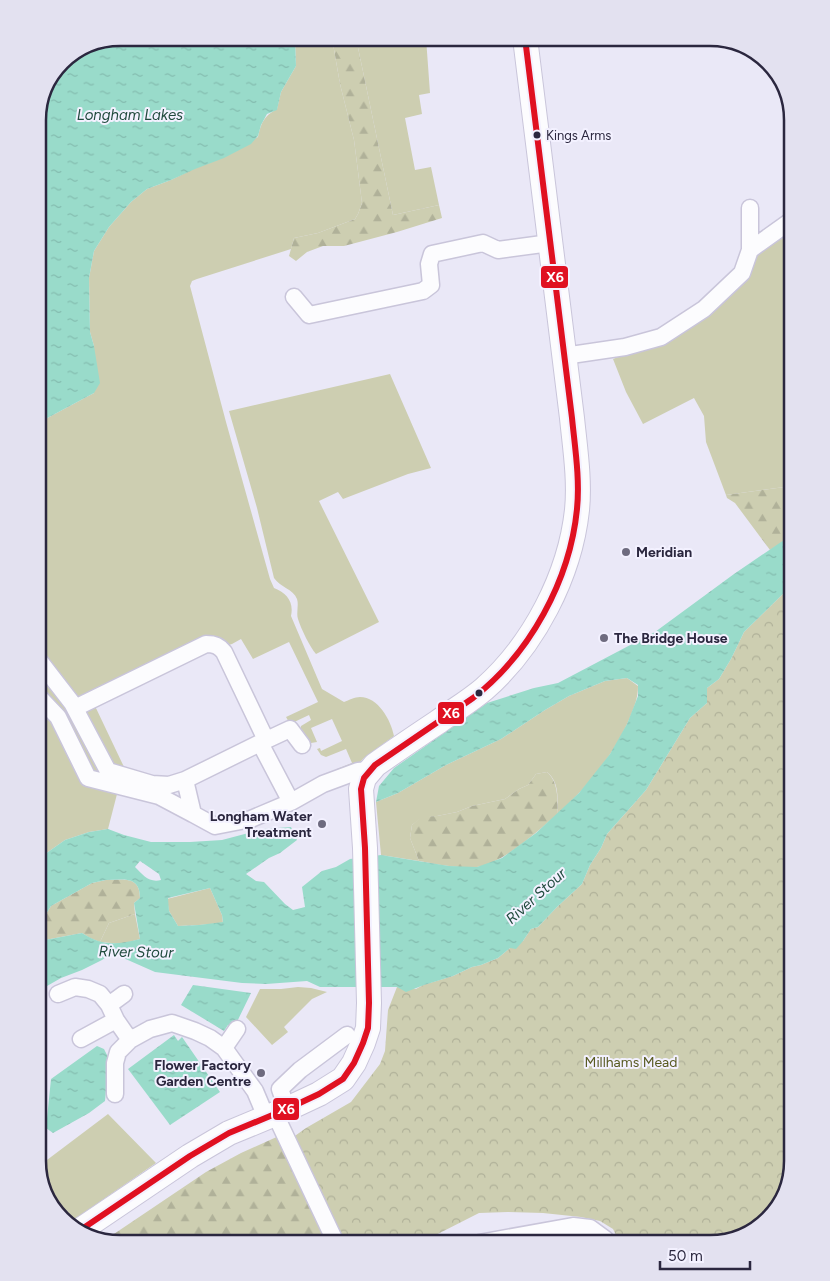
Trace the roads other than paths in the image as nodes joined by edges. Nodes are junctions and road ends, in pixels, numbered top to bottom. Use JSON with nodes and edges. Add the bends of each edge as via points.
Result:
{"nodes":[{"id":1,"x":525,"y":46,"type":"edge"},
{"id":2,"x":750,"y":208,"type":"dead end"},
{"id":3,"x":784,"y":226,"type":"edge"},
{"id":4,"x":550,"y":243,"type":"junction"},
{"id":5,"x":750,"y":250,"type":"junction"},
{"id":6,"x":294,"y":297,"type":"dead end"},
{"id":7,"x":564,"y":356,"type":"junction"},
{"id":8,"x":46,"y":669,"type":"edge"},
{"id":9,"x":46,"y":704,"type":"edge"},
{"id":10,"x":75,"y":708,"type":"junction"},
{"id":11,"x":263,"y":742,"type":"junction"},
{"id":12,"x":302,"y":745,"type":"dead end"},
{"id":13,"x":370,"y":770,"type":"junction"},
{"id":14,"x":185,"y":780,"type":"junction"},
{"id":15,"x":330,"y":781,"type":"junction"},
{"id":16,"x":361,"y":801,"type":"junction"},
{"id":17,"x":291,"y":802,"type":"junction"},
{"id":18,"x":193,"y":814,"type":"junction"},
{"id":19,"x":58,"y":994,"type":"dead end"},
{"id":20,"x":124,"y":994,"type":"dead end"},
{"id":21,"x":112,"y":1013,"type":"junction"},
{"id":22,"x":238,"y":1029,"type":"dead end"},
{"id":23,"x":348,"y":1035,"type":"dead end"},
{"id":24,"x":81,"y":1038,"type":"dead end"},
{"id":25,"x":130,"y":1040,"type":"junction"},
{"id":26,"x":224,"y":1048,"type":"junction"},
{"id":27,"x":115,"y":1094,"type":"dead end"},
{"id":28,"x":276,"y":1113,"type":"junction"},
{"id":29,"x":86,"y":1226,"type":"edge"},
{"id":30,"x":332,"y":1235,"type":"edge"},
{"id":31,"x":523,"y":1235,"type":"edge"},
{"id":32,"x":600,"y":1235,"type":"edge"}],
"edges":[{"from":1,"to":4,"type":"highway"},
{"from":2,"to":5,"type":"street"},
{"from":3,"to":5,"type":"street"},
{"from":4,"to":6,"type":"street","via":[[498,250],[483,243],[432,254],[429,264],[431,285],[424,290],[309,315]]},
{"from":4,"to":7,"type":"highway"},
{"from":5,"to":7,"type":"street","via":[[742,273],[704,309],[661,337],[625,347]]},
{"from":7,"to":13,"type":"highway","via":[[577,466],[577,509],[571,542],[553,593],[537,625],[511,662],[484,689]]},
{"from":8,"to":10,"type":"street"},
{"from":9,"to":18,"type":"street","via":[[58,717],[88,778],[159,796]]},
{"from":10,"to":11,"type":"street","via":[[206,644],[214,644],[224,652]]},
{"from":10,"to":14,"type":"street","via":[[108,771],[152,784],[169,785]]},
{"from":11,"to":12,"type":"street","via":[[290,729]]},
{"from":11,"to":14,"type":"street"},
{"from":11,"to":17,"type":"street"},
{"from":13,"to":15,"type":"street"},
{"from":13,"to":16,"type":"highway","via":[[361,788]]},
{"from":14,"to":18,"type":"street"},
{"from":15,"to":16,"type":"street","via":[[352,790]]},
{"from":15,"to":17,"type":"street"},
{"from":16,"to":28,"type":"highway","via":[[365,848],[368,1028],[354,1063],[343,1079]]},
{"from":17,"to":18,"type":"street","via":[[251,819],[215,826]]},
{"from":19,"to":21,"type":"street","via":[[75,987],[88,989],[100,994]]},
{"from":20,"to":21,"type":"street"},
{"from":21,"to":24,"type":"street"},
{"from":21,"to":25,"type":"street"},
{"from":22,"to":26,"type":"street"},
{"from":23,"to":28,"type":"street","via":[[280,1089]]},
{"from":25,"to":26,"type":"street","via":[[150,1029],[172,1023],[210,1038]]},
{"from":25,"to":27,"type":"street","via":[[118,1052]]},
{"from":26,"to":28,"type":"street","via":[[255,1091]]},
{"from":28,"to":29,"type":"highway","via":[[229,1133],[190,1156]]},
{"from":28,"to":30,"type":"street"},
{"from":31,"to":32,"type":"street","via":[[573,1226],[590,1228]]}]}
